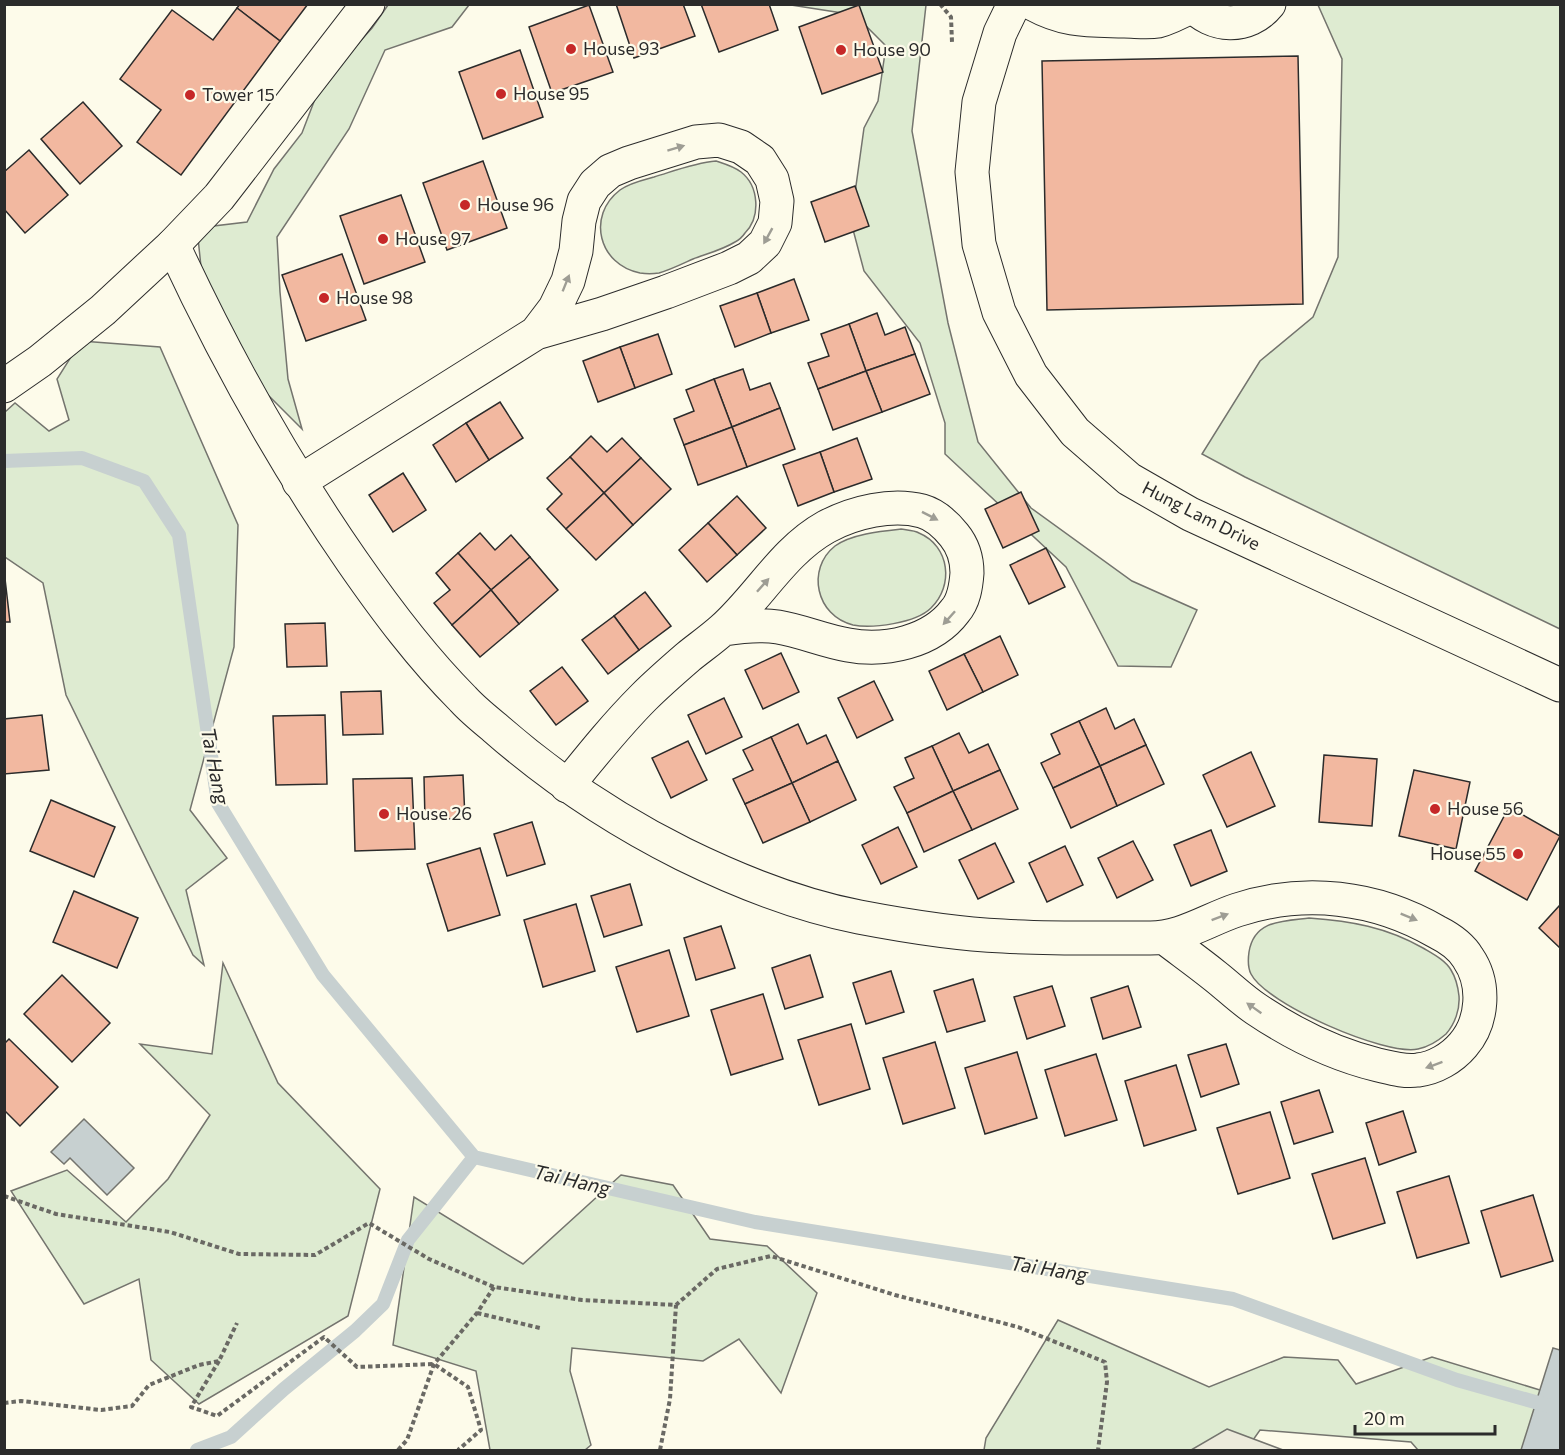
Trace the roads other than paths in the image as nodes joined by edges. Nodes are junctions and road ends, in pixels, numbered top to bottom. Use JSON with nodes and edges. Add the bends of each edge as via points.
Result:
{"nodes":[{"id":1,"x":368,"y":4,"type":"edge"},
{"id":2,"x":1014,"y":4,"type":"edge"},
{"id":3,"x":1033,"y":4,"type":"edge"},
{"id":4,"x":1269,"y":4,"type":"edge"},
{"id":5,"x":1192,"y":5,"type":"edge"},
{"id":6,"x":173,"y":245,"type":"junction"},
{"id":7,"x":536,"y":333,"type":"junction"},
{"id":8,"x":4,"y":386,"type":"edge"},
{"id":9,"x":299,"y":482,"type":"junction"},
{"id":10,"x":724,"y":629,"type":"junction"},
{"id":11,"x":1560,"y":685,"type":"edge"},
{"id":12,"x":567,"y":786,"type":"junction"},
{"id":13,"x":1165,"y":938,"type":"junction"}],
"edges":[{"from":1,"to":6,"type":"street","via":[[219,197]]},
{"from":2,"to":11,"type":"street","name":"Hung Lam Drive","via":[[1000,33],[979,102],[972,172],[978,244],[999,312],[1031,375],[1075,432],[1129,478],[1190,514]]},
{"from":3,"to":5,"type":"street","via":[[1061,17],[1155,21],[1175,16]]},
{"from":4,"to":5,"type":"street","via":[[1247,21],[1230,23],[1212,20]]},
{"from":6,"to":8,"type":"street","via":[[103,310]]},
{"from":6,"to":9,"type":"street","via":[[232,366]]},
{"from":7,"to":7,"type":"street","one_way":true,"via":[[555,308],[568,281],[584,201],[610,171],[696,142],[719,140],[741,147],[760,160],[772,179],[777,201],[775,223],[765,243],[749,258],[656,296]]},
{"from":7,"to":9,"type":"street"},
{"from":9,"to":12,"type":"street","via":[[414,645],[464,701]]},
{"from":10,"to":10,"type":"street","one_way":true,"via":[[807,540],[826,527],[875,510],[901,508],[935,518],[960,542],[967,564],[966,588],[957,609],[941,627],[897,644],[874,648],[849,646],[776,626]]},
{"from":10,"to":12,"type":"street","via":[[645,697]]},
{"from":12,"to":13,"type":"street","via":[[644,835],[711,868],[781,896],[854,916],[927,929],[1002,936]]},
{"from":13,"to":13,"type":"street","one_way":true,"via":[[1272,901],[1309,897],[1347,899],[1383,907],[1419,921],[1451,940],[1468,957],[1478,979],[1480,1003],[1475,1026],[1462,1046],[1444,1062],[1422,1070],[1399,1070],[1358,1060],[1320,1046],[1249,1005]]}]}
